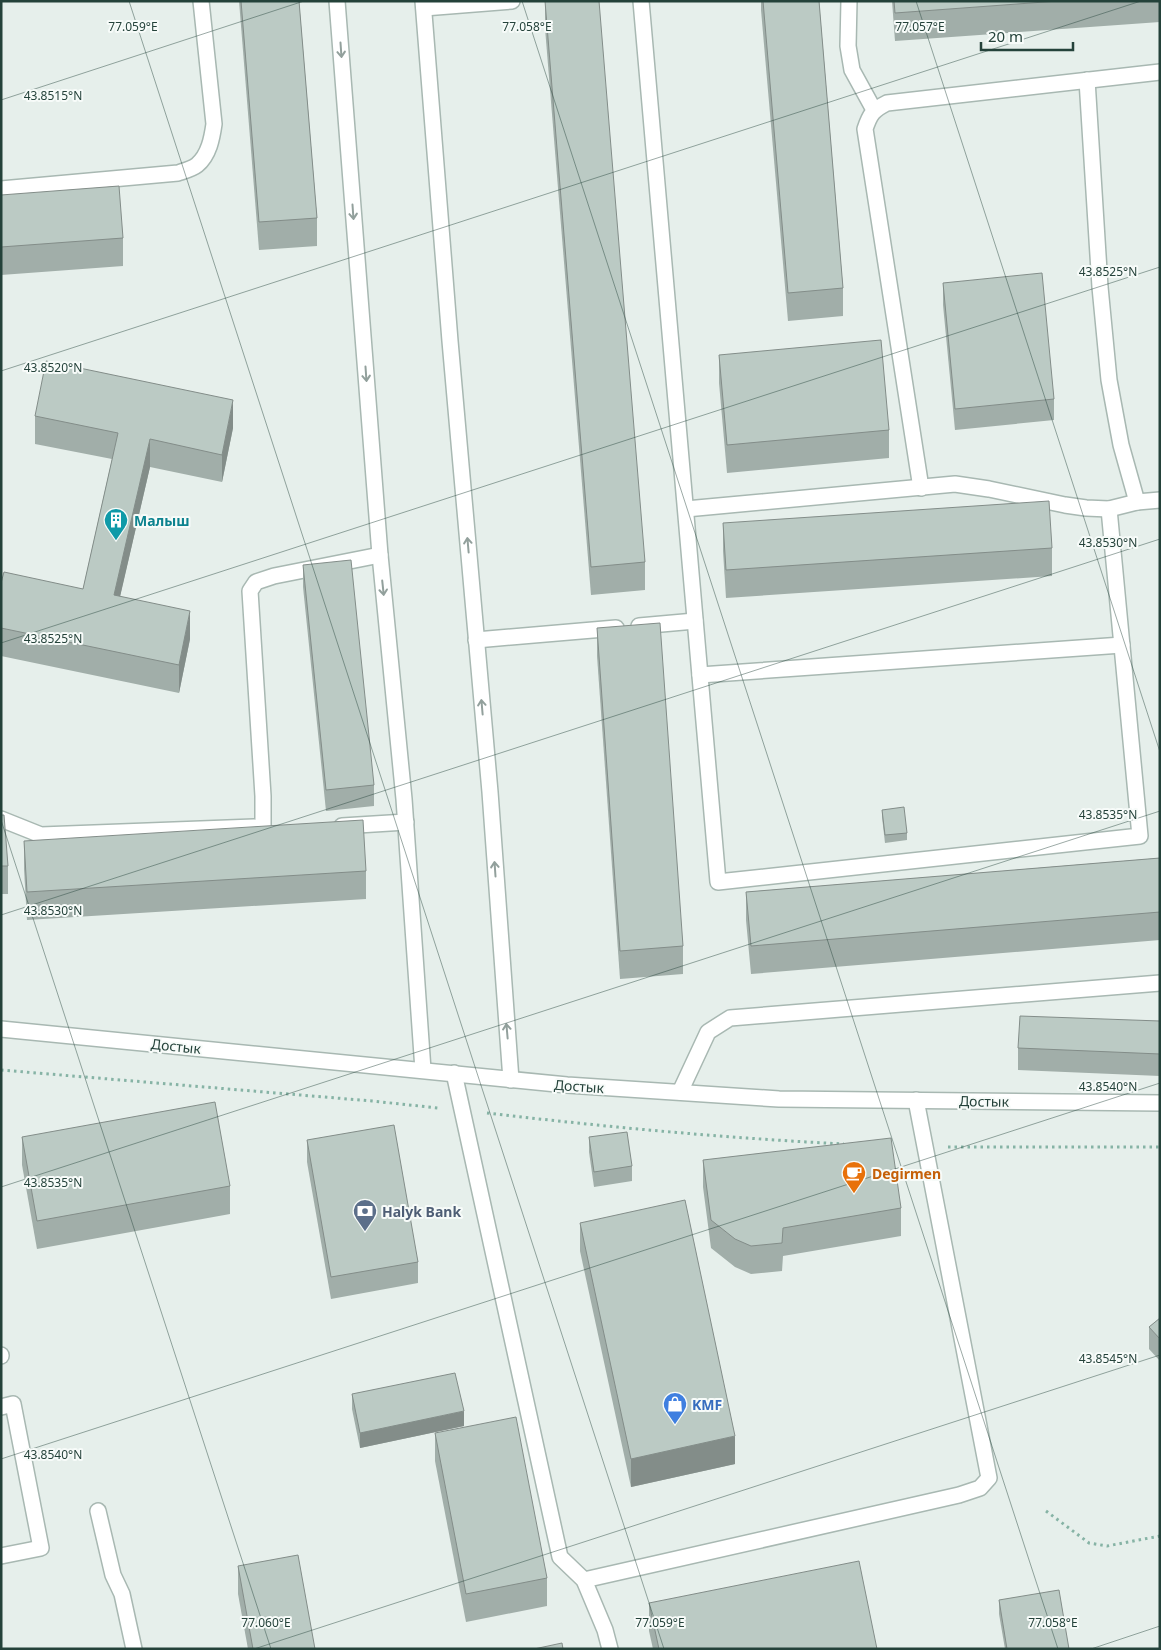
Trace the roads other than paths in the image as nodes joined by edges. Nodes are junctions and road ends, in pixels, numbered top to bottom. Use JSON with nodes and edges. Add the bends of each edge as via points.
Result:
{"nodes":[{"id":1,"x":200,"y":1,"type":"edge"},
{"id":2,"x":337,"y":1,"type":"edge"},
{"id":3,"x":512,"y":1,"type":"edge"},
{"id":4,"x":641,"y":1,"type":"edge"},
{"id":5,"x":849,"y":1,"type":"edge"},
{"id":6,"x":424,"y":5,"type":"edge"},
{"id":7,"x":1160,"y":72,"type":"edge"},
{"id":8,"x":1087,"y":80,"type":"junction"},
{"id":9,"x":874,"y":110,"type":"junction"},
{"id":10,"x":1,"y":189,"type":"edge"},
{"id":11,"x":921,"y":488,"type":"junction"},
{"id":12,"x":1160,"y":500,"type":"edge"},
{"id":13,"x":1137,"y":502,"type":"junction"},
{"id":14,"x":686,"y":508,"type":"junction"},
{"id":15,"x":1109,"y":509,"type":"junction"},
{"id":16,"x":380,"y":555,"type":"junction"},
{"id":17,"x":695,"y":621,"type":"junction"},
{"id":18,"x":476,"y":640,"type":"junction"},
{"id":19,"x":1122,"y":645,"type":"junction"},
{"id":20,"x":700,"y":675,"type":"junction"},
{"id":21,"x":1,"y":819,"type":"edge"},
{"id":22,"x":406,"y":822,"type":"junction"},
{"id":23,"x":263,"y":827,"type":"junction"},
{"id":24,"x":281,"y":827,"type":"edge"},
{"id":25,"x":326,"y":827,"type":"edge"},
{"id":26,"x":1160,"y":983,"type":"edge"},
{"id":27,"x":1,"y":1029,"type":"edge"},
{"id":28,"x":423,"y":1070,"type":"junction"},
{"id":29,"x":454,"y":1073,"type":"junction"},
{"id":30,"x":511,"y":1080,"type":"junction"},
{"id":31,"x":680,"y":1092,"type":"junction"},
{"id":32,"x":916,"y":1100,"type":"junction"},
{"id":33,"x":1160,"y":1103,"type":"edge"},
{"id":34,"x":1,"y":1407,"type":"edge"},
{"id":35,"x":98,"y":1511,"type":"dead end"},
{"id":36,"x":1,"y":1556,"type":"edge"},
{"id":37,"x":584,"y":1580,"type":"junction"},
{"id":38,"x":134,"y":1649,"type":"edge"},
{"id":39,"x":610,"y":1649,"type":"edge"}],
"edges":[{"from":1,"to":10,"type":"lane","via":[[214,124],[212,139],[196,166],[178,173]]},
{"from":2,"to":16,"type":"lane","one_way":true},
{"from":3,"to":6,"type":"lane"},
{"from":4,"to":14,"type":"lane"},
{"from":5,"to":9,"type":"lane","via":[[848,46],[852,70]]},
{"from":18,"to":6,"type":"lane","one_way":true},
{"from":7,"to":8,"type":"lane"},
{"from":8,"to":9,"type":"lane","via":[[899,101]]},
{"from":8,"to":13,"type":"lane","via":[[1108,380]]},
{"from":9,"to":11,"type":"lane","via":[[864,129]]},
{"from":11,"to":14,"type":"lane"},
{"from":11,"to":15,"type":"lane","via":[[955,484],[1065,505]]},
{"from":12,"to":13,"type":"lane"},
{"from":13,"to":15,"type":"lane"},
{"from":14,"to":17,"type":"lane"},
{"from":15,"to":19,"type":"lane"},
{"from":16,"to":22,"type":"lane","one_way":true},
{"from":16,"to":23,"type":"lane","via":[[274,576],[256,582],[250,591]]},
{"from":17,"to":18,"type":"lane"},
{"from":17,"to":20,"type":"lane"},
{"from":30,"to":18,"type":"lane","one_way":true},
{"from":19,"to":20,"type":"lane"},
{"from":19,"to":20,"type":"lane","via":[[1140,836],[718,882]]},
{"from":21,"to":23,"type":"lane","via":[[41,835]]},
{"from":22,"to":25,"type":"lane"},
{"from":22,"to":28,"type":"lane"},
{"from":23,"to":24,"type":"lane"},
{"from":26,"to":31,"type":"lane","via":[[730,1018],[708,1032]]},
{"from":27,"to":28,"type":"lane","name":"Достык"},
{"from":28,"to":29,"type":"lane","name":"Достык"},
{"from":29,"to":30,"type":"lane","name":"Достык"},
{"from":29,"to":37,"type":"lane","via":[[560,1557]]},
{"from":30,"to":31,"type":"lane","name":"Достык"},
{"from":31,"to":32,"type":"lane","name":"Достык","via":[[779,1098]]},
{"from":32,"to":33,"type":"lane","name":"Достык"},
{"from":32,"to":37,"type":"lane","via":[[989,1478],[980,1488],[959,1495]]},
{"from":34,"to":36,"type":"lane","via":[[13,1404],[41,1548]]},
{"from":35,"to":38,"type":"lane"},
{"from":37,"to":39,"type":"lane"}]}
